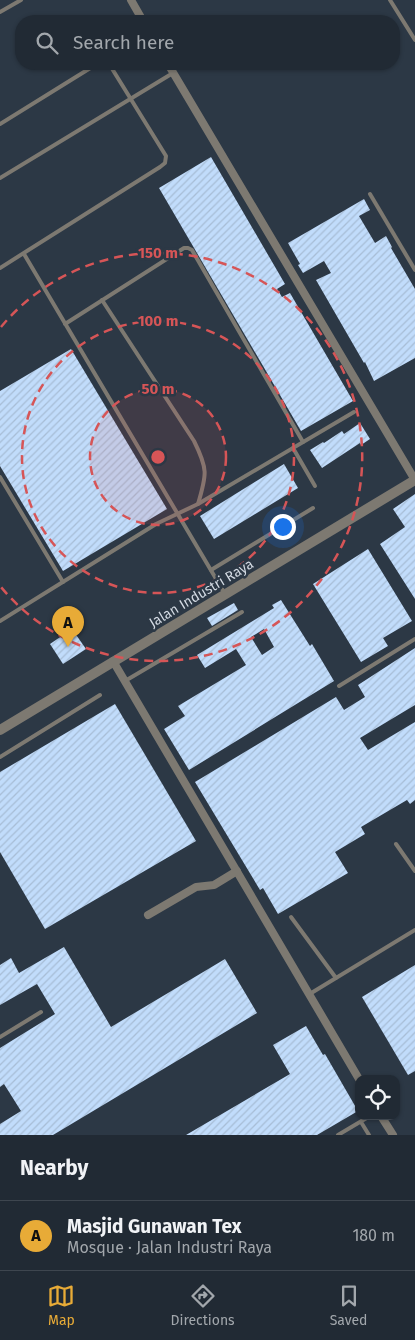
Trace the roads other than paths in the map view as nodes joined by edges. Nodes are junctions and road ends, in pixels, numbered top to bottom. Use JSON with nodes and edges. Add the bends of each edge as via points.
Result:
{"nodes":[{"id":1,"x":21,"y":0,"type":"edge"},
{"id":2,"x":131,"y":0,"type":"edge"},
{"id":3,"x":390,"y":0,"type":"edge"},
{"id":4,"x":0,"y":12,"type":"edge"},
{"id":5,"x":140,"y":15,"type":"edge"},
{"id":6,"x":399,"y":15,"type":"edge"},
{"id":7,"x":400,"y":16,"type":"edge"},
{"id":8,"x":415,"y":40,"type":"edge"},
{"id":9,"x":87,"y":70,"type":"edge"},
{"id":10,"x":113,"y":70,"type":"edge"},
{"id":11,"x":172,"y":70,"type":"edge"},
{"id":12,"x":174,"y":73,"type":"junction"},
{"id":13,"x":131,"y":98,"type":"junction"},
{"id":14,"x":0,"y":124,"type":"edge"},
{"id":15,"x":0,"y":178,"type":"edge"},
{"id":16,"x":370,"y":194,"type":"dead end"},
{"id":17,"x":24,"y":254,"type":"junction"},
{"id":18,"x":0,"y":268,"type":"edge"},
{"id":19,"x":415,"y":270,"type":"edge"},
{"id":20,"x":102,"y":300,"type":"junction"},
{"id":21,"x":65,"y":324,"type":"junction"},
{"id":22,"x":354,"y":412,"type":"dead end"},
{"id":23,"x":303,"y":442,"type":"junction"},
{"id":24,"x":293,"y":448,"type":"junction"},
{"id":25,"x":0,"y":476,"type":"edge"},
{"id":26,"x":415,"y":480,"type":"edge"},
{"id":27,"x":315,"y":486,"type":"dead end"},
{"id":28,"x":198,"y":504,"type":"junction"},
{"id":29,"x":312,"y":508,"type":"dead end"},
{"id":30,"x":178,"y":514,"type":"junction"},
{"id":31,"x":211,"y":570,"type":"junction"},
{"id":32,"x":63,"y":582,"type":"junction"},
{"id":33,"x":225,"y":594,"type":"junction"},
{"id":34,"x":242,"y":612,"type":"dead end"},
{"id":35,"x":0,"y":621,"type":"edge"},
{"id":36,"x":415,"y":639,"type":"edge"},
{"id":37,"x":113,"y":661,"type":"junction"},
{"id":38,"x":125,"y":681,"type":"junction"},
{"id":39,"x":339,"y":686,"type":"dead end"},
{"id":40,"x":100,"y":694,"type":"dead end"},
{"id":41,"x":0,"y":730,"type":"edge"},
{"id":42,"x":0,"y":757,"type":"edge"},
{"id":43,"x":396,"y":844,"type":"dead end"},
{"id":44,"x":237,"y":871,"type":"junction"},
{"id":45,"x":415,"y":871,"type":"edge"},
{"id":46,"x":148,"y":915,"type":"dead end"},
{"id":47,"x":291,"y":917,"type":"dead end"},
{"id":48,"x":415,"y":930,"type":"edge"},
{"id":49,"x":336,"y":978,"type":"junction"},
{"id":50,"x":308,"y":995,"type":"junction"},
{"id":51,"x":41,"y":1012,"type":"dead end"},
{"id":52,"x":0,"y":1037,"type":"edge"},
{"id":53,"x":357,"y":1075,"type":"edge"},
{"id":54,"x":365,"y":1120,"type":"edge"},
{"id":55,"x":384,"y":1120,"type":"edge"},
{"id":56,"x":362,"y":1122,"type":"junction"},
{"id":57,"x":338,"y":1135,"type":"edge"},
{"id":58,"x":369,"y":1135,"type":"edge"},
{"id":59,"x":393,"y":1135,"type":"edge"}],
"edges":[{"from":1,"to":4,"type":"lane"},
{"from":2,"to":5,"type":"street"},
{"from":3,"to":6,"type":"lane"},
{"from":7,"to":8,"type":"lane"},
{"from":9,"to":14,"type":"lane"},
{"from":10,"to":13,"type":"lane"},
{"from":11,"to":12,"type":"street"},
{"from":12,"to":13,"type":"lane"},
{"from":12,"to":26,"type":"street"},
{"from":13,"to":15,"type":"lane"},
{"from":13,"to":17,"type":"lane","via":[[166,156],[165,162]]},
{"from":16,"to":19,"type":"lane"},
{"from":17,"to":18,"type":"lane"},
{"from":17,"to":21,"type":"lane"},
{"from":20,"to":21,"type":"lane"},
{"from":20,"to":23,"type":"lane","via":[[188,248]]},
{"from":20,"to":28,"type":"lane","via":[[204,461],[206,474]]},
{"from":21,"to":30,"type":"lane"},
{"from":22,"to":23,"type":"lane"},
{"from":23,"to":24,"type":"lane"},
{"from":24,"to":27,"type":"lane"},
{"from":24,"to":28,"type":"lane"},
{"from":25,"to":32,"type":"lane"},
{"from":26,"to":33,"type":"street","name":"Jalan Industri Raya"},
{"from":28,"to":30,"type":"lane"},
{"from":29,"to":31,"type":"lane"},
{"from":30,"to":31,"type":"lane"},
{"from":30,"to":32,"type":"lane","via":[[156,524]]},
{"from":31,"to":33,"type":"lane"},
{"from":32,"to":35,"type":"lane"},
{"from":33,"to":37,"type":"street","name":"Jalan Industri Raya"},
{"from":34,"to":38,"type":"lane"},
{"from":36,"to":39,"type":"lane"},
{"from":37,"to":38,"type":"street"},
{"from":37,"to":41,"type":"street","name":"Jalan Industri Raya"},
{"from":38,"to":44,"type":"street"},
{"from":40,"to":42,"type":"lane"},
{"from":43,"to":45,"type":"lane"},
{"from":44,"to":46,"type":"street","via":[[214,885],[196,887]]},
{"from":44,"to":50,"type":"street"},
{"from":47,"to":49,"type":"lane"},
{"from":48,"to":49,"type":"lane"},
{"from":49,"to":50,"type":"lane"},
{"from":50,"to":53,"type":"street"},
{"from":51,"to":52,"type":"lane"},
{"from":54,"to":56,"type":"lane"},
{"from":55,"to":59,"type":"street"},
{"from":56,"to":57,"type":"lane"},
{"from":56,"to":58,"type":"lane"}]}
